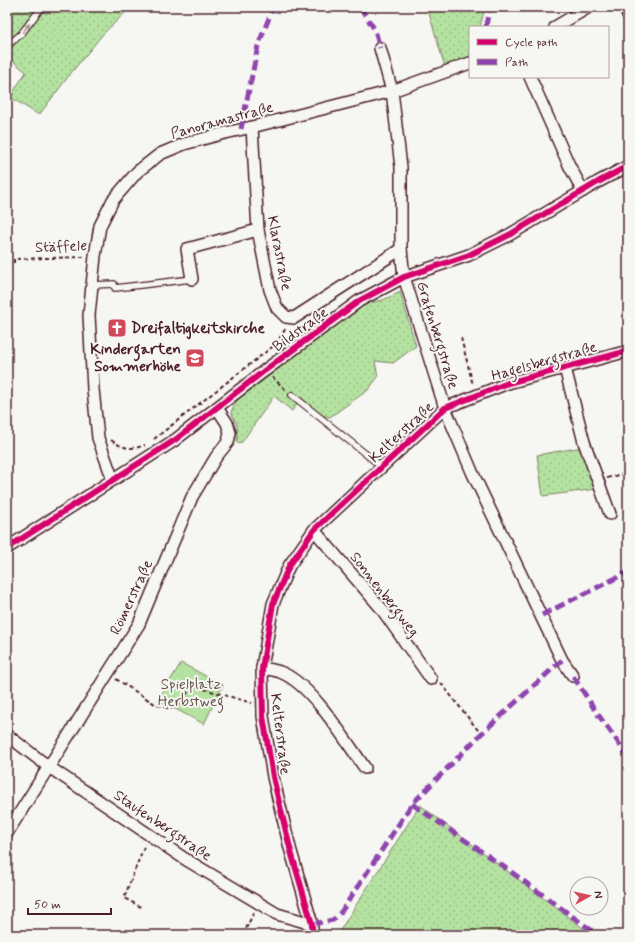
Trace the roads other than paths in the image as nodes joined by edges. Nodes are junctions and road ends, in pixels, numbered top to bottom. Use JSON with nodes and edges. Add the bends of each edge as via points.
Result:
{"nodes":[{"id":1,"x":42,"y":7,"type":"edge"},
{"id":2,"x":589,"y":7,"type":"edge"},
{"id":3,"x":625,"y":7,"type":"edge"},
{"id":4,"x":628,"y":15,"type":"edge"},
{"id":5,"x":557,"y":26,"type":"edge"},
{"id":6,"x":7,"y":46,"type":"edge"},
{"id":7,"x":380,"y":48,"type":"dead end"},
{"id":8,"x":469,"y":63,"type":"edge"},
{"id":9,"x":530,"y":78,"type":"edge"},
{"id":10,"x":392,"y":91,"type":"junction"},
{"id":11,"x":252,"y":127,"type":"junction"},
{"id":12,"x":628,"y":166,"type":"edge"},
{"id":13,"x":583,"y":191,"type":"junction"},
{"id":14,"x":258,"y":230,"type":"junction"},
{"id":15,"x":401,"y":248,"type":"junction"},
{"id":16,"x":404,"y":277,"type":"junction"},
{"id":17,"x":192,"y":279,"type":"joint"},
{"id":18,"x":92,"y":285,"type":"junction"},
{"id":19,"x":628,"y":351,"type":"edge"},
{"id":20,"x":565,"y":368,"type":"junction"},
{"id":21,"x":292,"y":395,"type":"road end"},
{"id":22,"x":217,"y":408,"type":"junction"},
{"id":23,"x":445,"y":408,"type":"junction"},
{"id":24,"x":382,"y":467,"type":"junction"},
{"id":25,"x":113,"y":480,"type":"junction"},
{"id":26,"x":610,"y":514,"type":"dead end"},
{"id":27,"x":314,"y":530,"type":"junction"},
{"id":28,"x":7,"y":548,"type":"edge"},
{"id":29,"x":262,"y":668,"type":"junction"},
{"id":30,"x":572,"y":676,"type":"dead end"},
{"id":31,"x":431,"y":679,"type":"road end"},
{"id":32,"x":7,"y":735,"type":"edge"},
{"id":33,"x":49,"y":767,"type":"junction"},
{"id":34,"x":365,"y":768,"type":"dead end"},
{"id":35,"x":7,"y":833,"type":"edge"},
{"id":36,"x":312,"y":929,"type":"edge"}],
"edges":[{"from":6,"to":1,"type":"lane","one_way":true,"via":[[21,34]]},
{"from":2,"to":5,"type":"street"},
{"from":3,"to":4,"type":"street"},
{"from":7,"to":10,"type":"street","name":"Grafenbergstraße"},
{"from":8,"to":10,"type":"street","name":"Panoramastraße"},
{"from":9,"to":13,"type":"street"},
{"from":10,"to":11,"type":"street","name":"Panoramastraße"},
{"from":10,"to":15,"type":"street","name":"Grafenbergstraße","via":[[401,167]]},
{"from":11,"to":14,"type":"street","name":"Klarastraße"},
{"from":11,"to":18,"type":"street","name":"Panoramastraße","via":[[172,149],[160,154],[137,172],[113,200],[100,226]]},
{"from":12,"to":13,"type":"street","name":"Bildstraße"},
{"from":13,"to":16,"type":"street","name":"Bildstraße","via":[[509,235],[469,255]]},
{"from":14,"to":15,"type":"street","name":"Klarastraße","via":[[270,290],[277,308],[286,317],[294,318]]},
{"from":14,"to":17,"type":"street","via":[[186,249]]},
{"from":15,"to":16,"type":"street","name":"Grafenbergstraße"},
{"from":16,"to":22,"type":"street","name":"Bildstraße","via":[[359,301]]},
{"from":16,"to":23,"type":"street","name":"Grafenbergstraße"},
{"from":17,"to":18,"type":"lane","via":[[115,288],[114,284]]},
{"from":18,"to":25,"type":"street","name":"Panoramastraße","via":[[89,315],[98,438]]},
{"from":19,"to":20,"type":"street","name":"Hagelsbergstraße"},
{"from":20,"to":23,"type":"street","name":"Hagelsbergstraße","via":[[508,383]]},
{"from":20,"to":26,"type":"street","via":[[584,442]]},
{"from":21,"to":24,"type":"lane"},
{"from":22,"to":25,"type":"street","name":"Bildstraße","via":[[175,440]]},
{"from":22,"to":33,"type":"street","name":"Römerstraße","via":[[230,433],[228,442],[192,496],[139,624]]},
{"from":23,"to":24,"type":"street","name":"Kelterstraße"},
{"from":23,"to":30,"type":"street","name":"Grafenbergstraße","via":[[562,660]]},
{"from":24,"to":27,"type":"street","name":"Kelterstraße"},
{"from":25,"to":28,"type":"street","name":"Bildstraße"},
{"from":27,"to":29,"type":"street","name":"Kelterstraße","via":[[289,566],[273,604]]},
{"from":27,"to":31,"type":"street","name":"Sonnenbergweg","via":[[381,608]]},
{"from":29,"to":34,"type":"street","via":[[280,672],[299,683],[317,701]]},
{"from":29,"to":36,"type":"street","name":"Kelterstraße","via":[[263,716],[273,777]]},
{"from":32,"to":33,"type":"street","name":"Staufenbergstraße"},
{"from":33,"to":35,"type":"street","name":"Römerstraße"},
{"from":33,"to":36,"type":"street","name":"Staufenbergstraße","via":[[185,859],[277,914]]}]}
